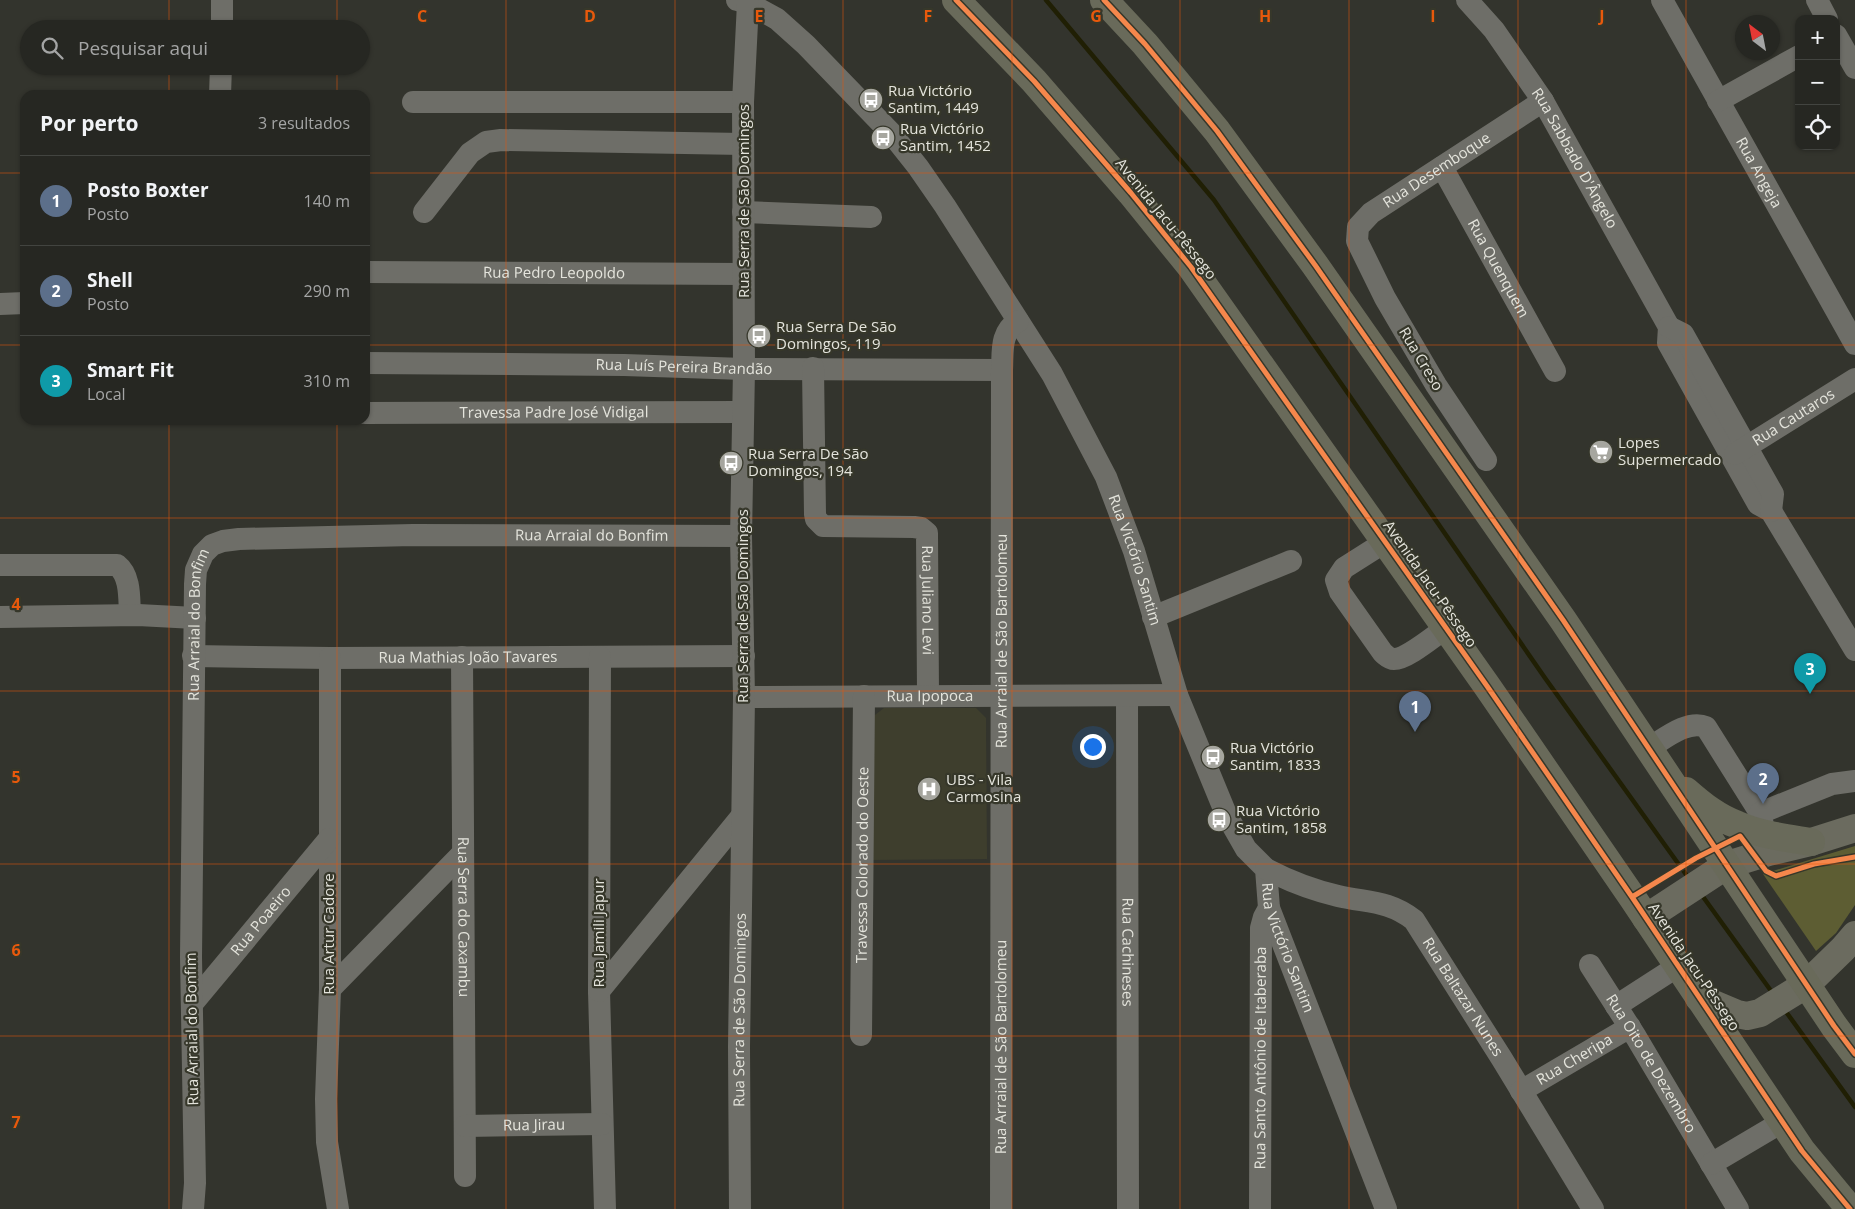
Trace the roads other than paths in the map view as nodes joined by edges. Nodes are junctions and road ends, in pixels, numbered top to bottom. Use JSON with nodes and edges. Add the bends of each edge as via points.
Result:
{"nodes":[{"id":1,"x":222,"y":0,"type":"edge"},
{"id":2,"x":956,"y":0,"type":"edge"},
{"id":3,"x":1104,"y":0,"type":"edge"},
{"id":4,"x":1467,"y":0,"type":"edge"},
{"id":5,"x":1662,"y":0,"type":"edge"},
{"id":6,"x":1817,"y":0,"type":"edge"},
{"id":7,"x":742,"y":1,"type":"edge"},
{"id":8,"x":1825,"y":15,"type":"edge"},
{"id":9,"x":222,"y":20,"type":"edge"},
{"id":10,"x":1840,"y":42,"type":"edge"},
{"id":11,"x":1795,"y":58,"type":"edge"},
{"id":12,"x":1855,"y":68,"type":"edge"},
{"id":13,"x":221,"y":75,"type":"edge"},
{"id":14,"x":220,"y":90,"type":"edge"},
{"id":15,"x":1543,"y":101,"type":"junction"},
{"id":16,"x":1718,"y":101,"type":"junction"},
{"id":17,"x":413,"y":102,"type":"dead end"},
{"id":18,"x":743,"y":102,"type":"junction"},
{"id":19,"x":743,"y":144,"type":"junction"},
{"id":20,"x":1442,"y":167,"type":"junction"},
{"id":21,"x":424,"y":212,"type":"dead end"},
{"id":22,"x":743,"y":212,"type":"junction"},
{"id":23,"x":872,"y":217,"type":"dead end"},
{"id":24,"x":1363,"y":254,"type":"joint"},
{"id":25,"x":370,"y":272,"type":"edge"},
{"id":26,"x":743,"y":274,"type":"junction"},
{"id":27,"x":20,"y":303,"type":"edge"},
{"id":28,"x":0,"y":304,"type":"edge"},
{"id":29,"x":1018,"y":321,"type":"junction"},
{"id":30,"x":1855,"y":344,"type":"edge"},
{"id":31,"x":370,"y":363,"type":"edge"},
{"id":32,"x":812,"y":368,"type":"junction"},
{"id":33,"x":744,"y":369,"type":"junction"},
{"id":34,"x":1002,"y":370,"type":"junction"},
{"id":35,"x":1555,"y":372,"type":"dead end"},
{"id":36,"x":1855,"y":379,"type":"edge"},
{"id":37,"x":743,"y":412,"type":"junction"},
{"id":38,"x":370,"y":413,"type":"edge"},
{"id":39,"x":1739,"y":451,"type":"junction"},
{"id":40,"x":1486,"y":460,"type":"dead end"},
{"id":41,"x":741,"y":536,"type":"junction"},
{"id":42,"x":1386,"y":542,"type":"junction"},
{"id":43,"x":1291,"y":561,"type":"dead end"},
{"id":44,"x":0,"y":565,"type":"edge"},
{"id":45,"x":130,"y":615,"type":"junction"},
{"id":46,"x":1153,"y":617,"type":"junction"},
{"id":47,"x":0,"y":618,"type":"edge"},
{"id":48,"x":195,"y":618,"type":"junction"},
{"id":49,"x":1446,"y":628,"type":"junction"},
{"id":50,"x":1855,"y":650,"type":"edge"},
{"id":51,"x":193,"y":656,"type":"junction"},
{"id":52,"x":744,"y":656,"type":"junction"},
{"id":53,"x":462,"y":657,"type":"junction"},
{"id":54,"x":600,"y":657,"type":"junction"},
{"id":55,"x":330,"y":658,"type":"junction"},
{"id":56,"x":928,"y":695,"type":"junction"},
{"id":57,"x":1177,"y":695,"type":"junction"},
{"id":58,"x":864,"y":696,"type":"junction"},
{"id":59,"x":1002,"y":696,"type":"junction"},
{"id":60,"x":1127,"y":696,"type":"junction"},
{"id":61,"x":744,"y":697,"type":"junction"},
{"id":62,"x":1649,"y":748,"type":"junction"},
{"id":63,"x":1669,"y":777,"type":"junction"},
{"id":64,"x":1855,"y":781,"type":"edge"},
{"id":65,"x":741,"y":818,"type":"junction"},
{"id":66,"x":1762,"y":823,"type":"junction"},
{"id":67,"x":1855,"y":828,"type":"edge"},
{"id":68,"x":329,"y":839,"type":"junction"},
{"id":69,"x":1812,"y":842,"type":"junction"},
{"id":70,"x":463,"y":853,"type":"junction"},
{"id":71,"x":1266,"y":869,"type":"junction"},
{"id":72,"x":1717,"y":872,"type":"junction"},
{"id":73,"x":1270,"y":908,"type":"junction"},
{"id":74,"x":1646,"y":918,"type":"junction"},
{"id":75,"x":1855,"y":934,"type":"edge"},
{"id":76,"x":1590,"y":965,"type":"dead end"},
{"id":77,"x":1678,"y":966,"type":"junction"},
{"id":78,"x":330,"y":990,"type":"junction"},
{"id":79,"x":1799,"y":990,"type":"junction"},
{"id":80,"x":599,"y":991,"type":"junction"},
{"id":81,"x":1699,"y":998,"type":"junction"},
{"id":82,"x":192,"y":1004,"type":"junction"},
{"id":83,"x":1616,"y":1006,"type":"junction"},
{"id":84,"x":1630,"y":1027,"type":"junction"},
{"id":85,"x":861,"y":1035,"type":"dead end"},
{"id":86,"x":1855,"y":1054,"type":"edge"},
{"id":87,"x":1521,"y":1091,"type":"junction"},
{"id":88,"x":1782,"y":1122,"type":"junction"},
{"id":89,"x":602,"y":1124,"type":"junction"},
{"id":90,"x":465,"y":1126,"type":"junction"},
{"id":91,"x":1711,"y":1164,"type":"junction"},
{"id":92,"x":465,"y":1176,"type":"dead end"},
{"id":93,"x":193,"y":1209,"type":"edge"},
{"id":94,"x":338,"y":1209,"type":"edge"},
{"id":95,"x":605,"y":1209,"type":"edge"},
{"id":96,"x":740,"y":1209,"type":"edge"},
{"id":97,"x":1002,"y":1209,"type":"edge"},
{"id":98,"x":1128,"y":1209,"type":"edge"},
{"id":99,"x":1260,"y":1209,"type":"edge"},
{"id":100,"x":1386,"y":1209,"type":"edge"},
{"id":101,"x":1593,"y":1209,"type":"edge"},
{"id":102,"x":1738,"y":1209,"type":"edge"},
{"id":103,"x":1850,"y":1209,"type":"edge"}],
"edges":[{"from":1,"to":9,"type":"street"},
{"from":2,"to":42,"type":"highway","name":"Avenida Jacu-Pêssego","via":[[1040,89],[1191,267]]},
{"from":3,"to":62,"type":"highway","via":[[1199,109],[1257,185]]},
{"from":4,"to":15,"type":"street","name":"Rua Sabbado D'Ângelo","via":[[1494,30]]},
{"from":5,"to":16,"type":"street","name":"Rua Angeja"},
{"from":6,"to":8,"type":"street"},
{"from":7,"to":18,"type":"street","name":"Rua Serra de São Domingos"},
{"from":7,"to":29,"type":"street","name":"Rua Victório Santim","via":[[777,19],[891,133],[934,190]]},
{"from":10,"to":12,"type":"street"},
{"from":11,"to":16,"type":"street"},
{"from":13,"to":14,"type":"street"},
{"from":15,"to":20,"type":"street","name":"Rua Desemboque"},
{"from":15,"to":39,"type":"street","name":"Rua Sabbado D'Ângelo","via":[[1668,327],[1683,334]]},
{"from":16,"to":30,"type":"street","name":"Rua Angeja"},
{"from":17,"to":18,"type":"street"},
{"from":18,"to":19,"type":"street","name":"Rua Serra de São Domingos"},
{"from":19,"to":21,"type":"street","via":[[486,142],[470,153]]},
{"from":19,"to":22,"type":"street","name":"Rua Serra de São Domingos"},
{"from":20,"to":24,"type":"street","name":"Rua Desemboque","via":[[1364,219],[1358,227],[1357,241]]},
{"from":20,"to":35,"type":"street","name":"Rua Quenquem"},
{"from":22,"to":23,"type":"street"},
{"from":22,"to":26,"type":"street","name":"Rua Serra de São Domingos"},
{"from":24,"to":40,"type":"street","name":"Rua Creso","via":[[1431,378]]},
{"from":25,"to":26,"type":"street","name":"Rua Pedro Leopoldo"},
{"from":26,"to":33,"type":"street","name":"Rua Serra de São Domingos"},
{"from":27,"to":28,"type":"street"},
{"from":29,"to":34,"type":"street","name":"Rua Arraial de São Bartolomeu","via":[[1009,327],[1005,335]]},
{"from":29,"to":46,"type":"street","name":"Rua Victório Santim","via":[[1052,374],[1106,477],[1134,551]]},
{"from":31,"to":33,"type":"street","name":"Rua Luís Pereira Brandão"},
{"from":32,"to":33,"type":"street","name":"Rua Luís Pereira Brandão"},
{"from":32,"to":34,"type":"street","name":"Rua Luís Pereira Brandão"},
{"from":32,"to":56,"type":"street","name":"Rua Juliano Levi","via":[[816,519],[823,526],[914,527],[928,533]]},
{"from":33,"to":37,"type":"street","name":"Rua Serra de São Domingos"},
{"from":34,"to":59,"type":"street","name":"Rua Arraial de São Bartolomeu"},
{"from":36,"to":39,"type":"street","name":"Rua Cautaros"},
{"from":37,"to":38,"type":"street","name":"Travessa Padre José Vidigal"},
{"from":37,"to":41,"type":"street","name":"Rua Serra de São Domingos"},
{"from":39,"to":50,"type":"street","name":"Rua Sabbado D'Ângelo","via":[[1773,494],[1771,511]]},
{"from":41,"to":48,"type":"street","name":"Rua Arraial do Bonfim","via":[[413,535],[222,541],[203,554],[196,570]]},
{"from":41,"to":52,"type":"street","name":"Rua Serra de São Domingos"},
{"from":42,"to":49,"type":"highway","name":"Avenida Jacu-Pêssego"},
{"from":42,"to":49,"type":"street","via":[[1344,568],[1336,580],[1340,592],[1383,654],[1395,659]]},
{"from":43,"to":46,"type":"street"},
{"from":44,"to":45,"type":"street","via":[[117,565],[127,579]]},
{"from":45,"to":47,"type":"street"},
{"from":45,"to":48,"type":"street"},
{"from":46,"to":57,"type":"street","name":"Rua Victório Santim"},
{"from":48,"to":51,"type":"street","name":"Rua Arraial do Bonfim"},
{"from":49,"to":74,"type":"highway","name":"Avenida Jacu-Pêssego"},
{"from":51,"to":55,"type":"street","name":"Rua Mathias João Tavares"},
{"from":51,"to":82,"type":"street","name":"Rua Arraial do Bonfim"},
{"from":52,"to":54,"type":"street","name":"Rua Mathias João Tavares"},
{"from":52,"to":61,"type":"street","name":"Rua Serra de São Domingos"},
{"from":53,"to":54,"type":"street","name":"Rua Mathias João Tavares"},
{"from":53,"to":55,"type":"street","name":"Rua Mathias João Tavares"},
{"from":53,"to":70,"type":"street","name":"Rua Serra do Caxambu"},
{"from":54,"to":80,"type":"street","name":"Rua Jamili Japur"},
{"from":55,"to":68,"type":"street","name":"Rua Artur Cadore"},
{"from":56,"to":58,"type":"street","name":"Rua Ipopoca"},
{"from":56,"to":59,"type":"street","name":"Rua Ipopoca"},
{"from":57,"to":60,"type":"street","name":"Rua Ipopoca"},
{"from":57,"to":71,"type":"street","name":"Rua Victório Santim","via":[[1226,814],[1246,849]]},
{"from":58,"to":61,"type":"street","name":"Rua Ipopoca"},
{"from":58,"to":85,"type":"street","name":"Travessa Colorado do Oeste"},
{"from":59,"to":60,"type":"street","name":"Rua Ipopoca"},
{"from":59,"to":97,"type":"street","name":"Rua Arraial de São Bartolomeu"},
{"from":60,"to":98,"type":"street","name":"Rua Cachineses"},
{"from":61,"to":65,"type":"street","name":"Rua Serra de São Domingos"},
{"from":62,"to":63,"type":"highway"},
{"from":62,"to":66,"type":"street","via":[[1686,727],[1700,724],[1706,727]]},
{"from":63,"to":66,"type":"highway","via":[[1706,808],[1738,825]]},
{"from":63,"to":72,"type":"highway"},
{"from":64,"to":66,"type":"street","via":[[1832,784]]},
{"from":65,"to":80,"type":"street"},
{"from":65,"to":96,"type":"street","name":"Rua Serra de São Domingos"},
{"from":66,"to":69,"type":"highway"},
{"from":67,"to":69,"type":"main road"},
{"from":68,"to":78,"type":"street","name":"Rua Artur Cadore"},
{"from":68,"to":82,"type":"street","name":"Rua Poaeiro"},
{"from":69,"to":72,"type":"main road","via":[[1769,852]]},
{"from":70,"to":78,"type":"street"},
{"from":70,"to":90,"type":"street","name":"Rua Serra do Caxambu"},
{"from":71,"to":73,"type":"street","name":"Rua Victório Santim"},
{"from":71,"to":87,"type":"street","name":"Rua Baltazar Nunes","via":[[1297,884],[1401,910],[1414,920]]},
{"from":72,"to":74,"type":"main road"},
{"from":72,"to":79,"type":"highway"},
{"from":73,"to":99,"type":"street","name":"Rua Santo Antônio de Itaberaba","via":[[1261,928]]},
{"from":73,"to":100,"type":"street","name":"Rua Victório Santim"},
{"from":74,"to":77,"type":"highway","name":"Avenida Jacu-Pêssego"},
{"from":75,"to":79,"type":"main road"},
{"from":76,"to":83,"type":"street","name":"Rua Oito de Dezembro"},
{"from":77,"to":81,"type":"highway","name":"Avenida Jacu-Pêssego"},
{"from":77,"to":83,"type":"street"},
{"from":78,"to":94,"type":"street","name":"Rua Artur Cadore","via":[[327,1142]]},
{"from":79,"to":81,"type":"main road","via":[[1760,1013],[1747,1016]]},
{"from":79,"to":86,"type":"highway","via":[[1834,1026]]},
{"from":80,"to":89,"type":"street","name":"Rua Jamili Japur"},
{"from":81,"to":88,"type":"highway","name":"Avenida Jacu-Pêssego"},
{"from":82,"to":93,"type":"street","name":"Rua Arraial do Bonfim"},
{"from":83,"to":84,"type":"street","name":"Rua Oito de Dezembro"},
{"from":84,"to":87,"type":"street","name":"Rua Cheripa"},
{"from":84,"to":91,"type":"street","name":"Rua Oito de Dezembro"},
{"from":87,"to":101,"type":"street","name":"Rua Baltazar Nunes"},
{"from":88,"to":91,"type":"street"},
{"from":88,"to":103,"type":"highway","name":"Avenida Jacu-Pêssego"},
{"from":89,"to":90,"type":"street","name":"Rua Jirau"},
{"from":89,"to":95,"type":"street","name":"Rua Jamili Japur"},
{"from":90,"to":92,"type":"street","name":"Rua Serra do Caxambu"},
{"from":91,"to":102,"type":"street","name":"Rua Oito de Dezembro"}]}
